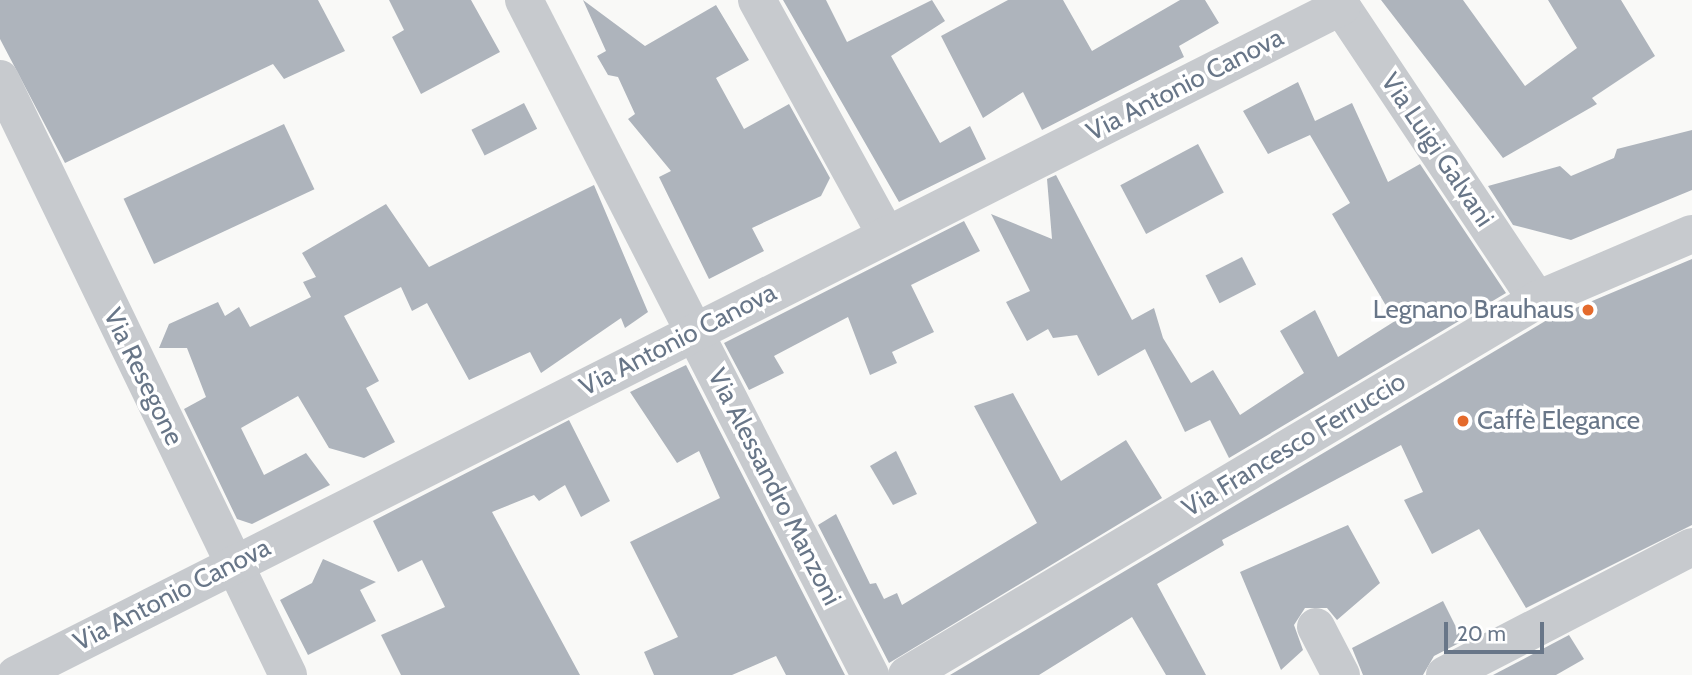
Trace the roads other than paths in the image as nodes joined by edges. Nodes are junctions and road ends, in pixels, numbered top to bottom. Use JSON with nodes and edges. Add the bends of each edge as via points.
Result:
{"nodes":[{"id":1,"x":524,"y":0,"type":"edge"},
{"id":2,"x":757,"y":0,"type":"edge"},
{"id":3,"x":1339,"y":3,"type":"edge"},
{"id":4,"x":0,"y":79,"type":"edge"},
{"id":5,"x":1692,"y":234,"type":"edge"},
{"id":6,"x":886,"y":235,"type":"junction"},
{"id":7,"x":1537,"y":300,"type":"junction"},
{"id":8,"x":695,"y":332,"type":"junction"},
{"id":9,"x":1692,"y":547,"type":"edge"},
{"id":10,"x":233,"y":564,"type":"junction"},
{"id":11,"x":1316,"y":627,"type":"dead end"},
{"id":12,"x":16,"y":675,"type":"edge"},
{"id":13,"x":288,"y":675,"type":"edge"},
{"id":14,"x":870,"y":675,"type":"edge"},
{"id":15,"x":907,"y":675,"type":"edge"},
{"id":16,"x":1341,"y":675,"type":"edge"},
{"id":17,"x":1445,"y":675,"type":"edge"}],
"edges":[{"from":1,"to":8,"type":"street","name":"Via Alessandro Manzoni"},
{"from":2,"to":6,"type":"street"},
{"from":3,"to":6,"type":"street","name":"Via Antonio Canova"},
{"from":3,"to":7,"type":"street","name":"Via Luigi Galvani"},
{"from":4,"to":10,"type":"street","name":"Via Resegone"},
{"from":5,"to":7,"type":"street","name":"Via Francesco Ferruccio"},
{"from":6,"to":8,"type":"street","name":"Via Antonio Canova"},
{"from":7,"to":15,"type":"street","name":"Via Francesco Ferruccio"},
{"from":8,"to":10,"type":"street","name":"Via Antonio Canova"},
{"from":8,"to":14,"type":"street","name":"Via Alessandro Manzoni"},
{"from":9,"to":17,"type":"street"},
{"from":10,"to":12,"type":"street","name":"Via Antonio Canova"},
{"from":10,"to":13,"type":"street","name":"Via Resegone"},
{"from":11,"to":16,"type":"street"}]}
